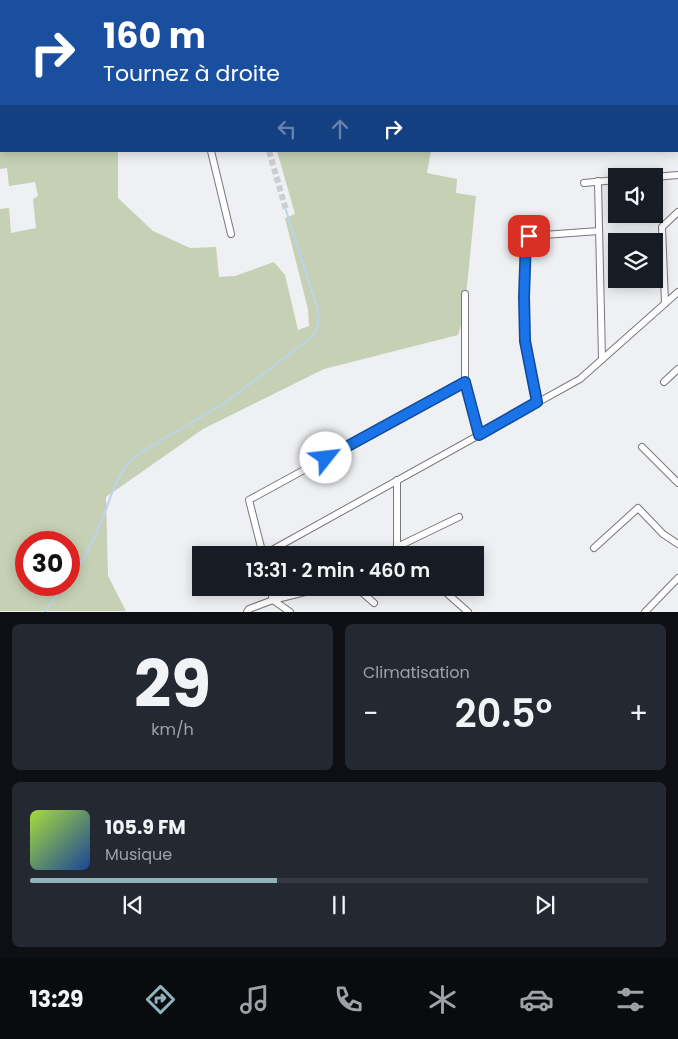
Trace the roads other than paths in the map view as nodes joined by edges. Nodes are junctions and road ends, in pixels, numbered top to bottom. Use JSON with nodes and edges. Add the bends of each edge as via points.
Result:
{"nodes":[{"id":1,"x":211,"y":152,"type":"edge"},
{"id":2,"x":678,"y":175,"type":"edge"},
{"id":3,"x":663,"y":176,"type":"edge"},
{"id":4,"x":608,"y":180,"type":"edge"},
{"id":5,"x":598,"y":181,"type":"junction"},
{"id":6,"x":584,"y":183,"type":"dead end"},
{"id":7,"x":678,"y":212,"type":"edge"},
{"id":8,"x":600,"y":231,"type":"junction"},
{"id":9,"x":231,"y":234,"type":"dead end"},
{"id":10,"x":678,"y":292,"type":"edge"},
{"id":11,"x":465,"y":294,"type":"dead end"},
{"id":12,"x":665,"y":303,"type":"junction"},
{"id":13,"x":602,"y":360,"type":"junction"},
{"id":14,"x":678,"y":369,"type":"edge"},
{"id":15,"x":465,"y":382,"type":"junction"},
{"id":16,"x":664,"y":382,"type":"dead end"},
{"id":17,"x":537,"y":402,"type":"junction"},
{"id":18,"x":479,"y":435,"type":"junction"},
{"id":19,"x":642,"y":447,"type":"dead end"},
{"id":20,"x":397,"y":480,"type":"junction"},
{"id":21,"x":678,"y":483,"type":"edge"},
{"id":22,"x":459,"y":517,"type":"dead end"},
{"id":23,"x":678,"y":544,"type":"edge"},
{"id":24,"x":397,"y":546,"type":"edge"},
{"id":25,"x":399,"y":546,"type":"edge"},
{"id":26,"x":594,"y":548,"type":"dead end"},
{"id":27,"x":678,"y":578,"type":"edge"},
{"id":28,"x":273,"y":596,"type":"edge"},
{"id":29,"x":290,"y":596,"type":"edge"},
{"id":30,"x":366,"y":596,"type":"edge"},
{"id":31,"x":450,"y":596,"type":"edge"},
{"id":32,"x":274,"y":600,"type":"junction"},
{"id":33,"x":374,"y":603,"type":"dead end"},
{"id":34,"x":247,"y":612,"type":"edge"},
{"id":35,"x":290,"y":612,"type":"edge"},
{"id":36,"x":468,"y":612,"type":"edge"},
{"id":37,"x":645,"y":612,"type":"edge"}],
"edges":[{"from":1,"to":9,"type":"street"},
{"from":2,"to":3,"type":"street"},
{"from":4,"to":5,"type":"street"},
{"from":5,"to":6,"type":"street"},
{"from":5,"to":8,"type":"street"},
{"from":7,"to":12,"type":"street","via":[[662,227]]},
{"from":8,"to":13,"type":"street"},
{"from":8,"to":17,"type":"street","via":[[526,238],[525,341]]},
{"from":10,"to":12,"type":"street"},
{"from":11,"to":15,"type":"street"},
{"from":12,"to":13,"type":"street"},
{"from":13,"to":17,"type":"street","via":[[580,379]]},
{"from":14,"to":16,"type":"street"},
{"from":15,"to":18,"type":"street"},
{"from":15,"to":20,"type":"street","via":[[249,500],[263,555]]},
{"from":17,"to":18,"type":"street"},
{"from":18,"to":20,"type":"street"},
{"from":19,"to":21,"type":"street"},
{"from":20,"to":24,"type":"street"},
{"from":22,"to":25,"type":"street"},
{"from":23,"to":26,"type":"street","via":[[663,534],[638,508]]},
{"from":27,"to":37,"type":"street"},
{"from":28,"to":32,"type":"street"},
{"from":29,"to":32,"type":"street"},
{"from":30,"to":33,"type":"street"},
{"from":31,"to":36,"type":"street"},
{"from":32,"to":34,"type":"street"},
{"from":32,"to":35,"type":"street"}]}
